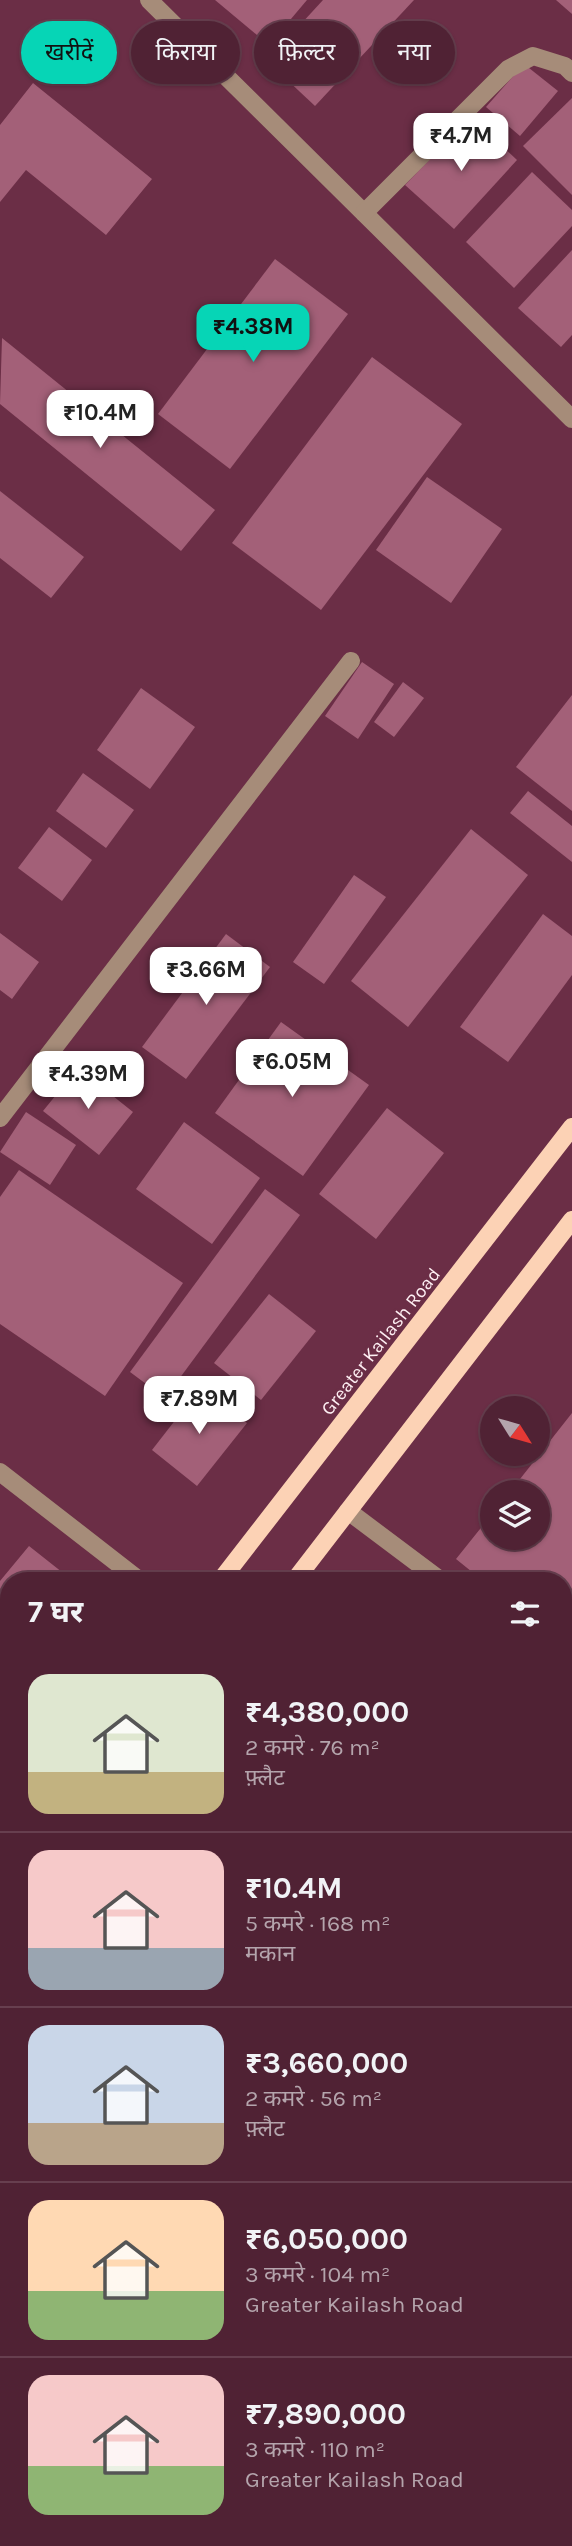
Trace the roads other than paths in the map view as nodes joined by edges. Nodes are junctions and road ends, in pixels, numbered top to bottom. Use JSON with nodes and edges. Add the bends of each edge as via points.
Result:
{"nodes":[{"id":1,"x":149,"y":0,"type":"edge"},
{"id":2,"x":572,"y":73,"type":"edge"},
{"id":3,"x":364,"y":213,"type":"junction"},
{"id":4,"x":572,"y":419,"type":"edge"},
{"id":5,"x":351,"y":662,"type":"dead end"},
{"id":6,"x":0,"y":1118,"type":"edge"},
{"id":7,"x":572,"y":1127,"type":"edge"},
{"id":8,"x":572,"y":1220,"type":"edge"},
{"id":9,"x":0,"y":1472,"type":"edge"},
{"id":10,"x":348,"y":1511,"type":"junction"},
{"id":11,"x":129,"y":1572,"type":"edge"},
{"id":12,"x":228,"y":1572,"type":"edge"},
{"id":13,"x":301,"y":1572,"type":"edge"},
{"id":14,"x":429,"y":1572,"type":"edge"}],
"edges":[{"from":1,"to":3,"type":"street"},
{"from":2,"to":3,"type":"street","via":[[565,66],[533,56],[508,69]]},
{"from":3,"to":4,"type":"street"},
{"from":5,"to":6,"type":"street"},
{"from":7,"to":12,"type":"main road","name":"Greater Kailash Road"},
{"from":8,"to":10,"type":"main road"},
{"from":9,"to":11,"type":"street"},
{"from":10,"to":13,"type":"main road"},
{"from":10,"to":14,"type":"street"}]}
